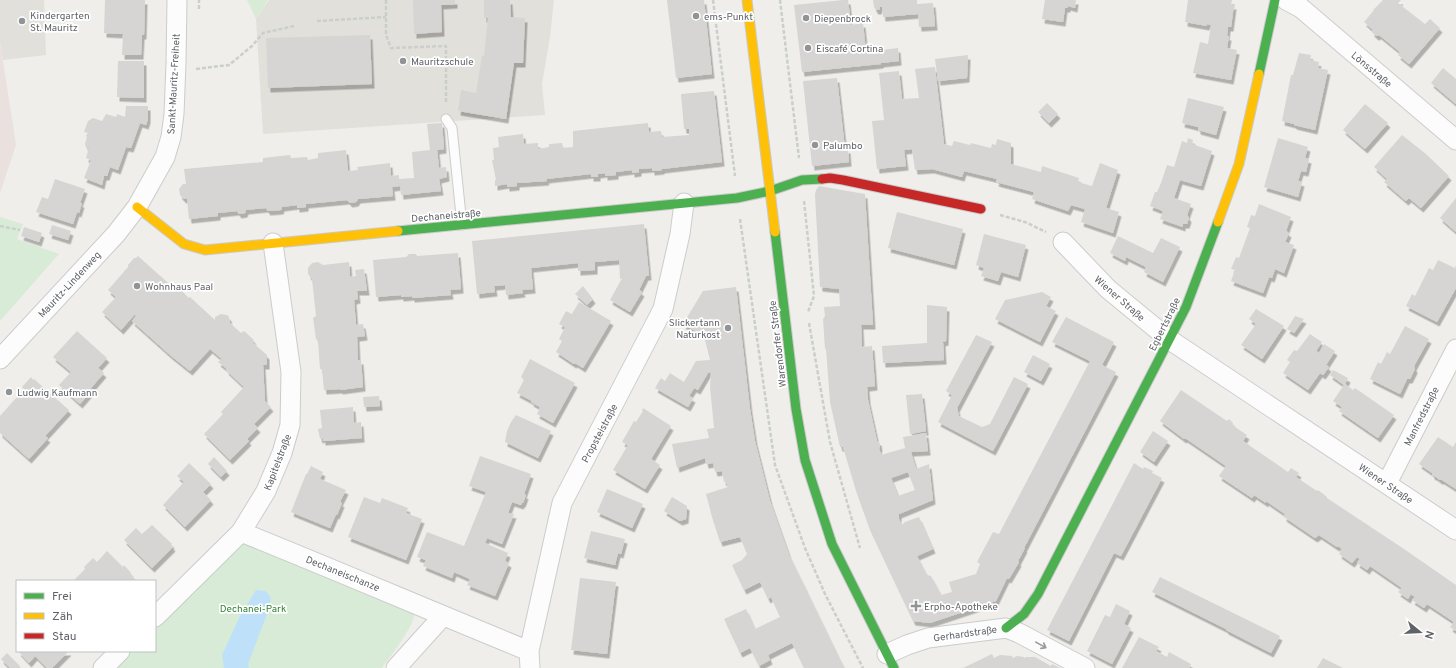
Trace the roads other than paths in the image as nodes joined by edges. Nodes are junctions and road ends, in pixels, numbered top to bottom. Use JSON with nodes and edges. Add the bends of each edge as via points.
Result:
{"nodes":[{"id":1,"x":177,"y":0,"type":"edge"},
{"id":2,"x":747,"y":0,"type":"edge"},
{"id":3,"x":1275,"y":0,"type":"edge"},
{"id":4,"x":1286,"y":0,"type":"edge"},
{"id":5,"x":446,"y":119,"type":"road end"},
{"id":6,"x":1456,"y":140,"type":"edge"},
{"id":7,"x":770,"y":191,"type":"junction"},
{"id":8,"x":684,"y":203,"type":"junction"},
{"id":9,"x":137,"y":207,"type":"junction"},
{"id":10,"x":981,"y":209,"type":"road end"},
{"id":11,"x":462,"y":225,"type":"junction"},
{"id":12,"x":1063,"y":242,"type":"road end"},
{"id":13,"x":273,"y":243,"type":"junction"},
{"id":14,"x":1170,"y":340,"type":"junction"},
{"id":15,"x":1456,"y":349,"type":"edge"},
{"id":16,"x":0,"y":359,"type":"edge"},
{"id":17,"x":1387,"y":483,"type":"junction"},
{"id":18,"x":1456,"y":530,"type":"edge"},
{"id":19,"x":241,"y":532,"type":"junction"},
{"id":20,"x":156,"y":615,"type":"edge"},
{"id":21,"x":443,"y":616,"type":"junction"},
{"id":22,"x":1006,"y":628,"type":"junction"},
{"id":23,"x":119,"y":652,"type":"edge"},
{"id":24,"x":530,"y":659,"type":"edge"},
{"id":25,"x":890,"y":661,"type":"edge"},
{"id":26,"x":103,"y":668,"type":"edge"},
{"id":27,"x":396,"y":668,"type":"edge"},
{"id":28,"x":1085,"y":668,"type":"edge"}],
"edges":[{"from":1,"to":9,"type":"street","name":"Sankt-Mauritz-Freiheit","via":[[176,70],[171,137],[165,157]]},
{"from":2,"to":7,"type":"street","name":"Warendorfer Straße"},
{"from":3,"to":14,"type":"street","name":"Egbertstraße","via":[[1239,164],[1186,307]]},
{"from":4,"to":6,"type":"street","name":"Lönsstraße","via":[[1301,8]]},
{"from":5,"to":11,"type":"lane","via":[[452,128]]},
{"from":7,"to":8,"type":"street","name":"Dechaneistraße","via":[[737,198]]},
{"from":7,"to":10,"type":"street","via":[[802,180],[830,178]]},
{"from":7,"to":25,"type":"street","name":"Warendorfer Straße","via":[[796,409],[805,460],[832,544]]},
{"from":8,"to":11,"type":"street","name":"Dechaneistraße"},
{"from":8,"to":24,"type":"street","name":"Propsteistraße","via":[[680,234],[663,309],[562,503]]},
{"from":9,"to":13,"type":"street","name":"Dechaneistraße","via":[[184,244],[204,250]]},
{"from":9,"to":16,"type":"street","name":"Mauritz-Lindenweg","via":[[116,234]]},
{"from":11,"to":13,"type":"street","name":"Dechaneistraße"},
{"from":12,"to":14,"type":"street","name":"Wiener Straße","via":[[1108,289]]},
{"from":13,"to":19,"type":"street","name":"Kapitelstraße","via":[[291,372],[290,425],[282,453],[266,491]]},
{"from":14,"to":17,"type":"street","name":"Wiener Straße"},
{"from":14,"to":22,"type":"street","name":"Egbertstraße","via":[[1038,594],[1024,614]]},
{"from":15,"to":17,"type":"street","name":"Manfredstraße"},
{"from":17,"to":18,"type":"street","name":"Wiener Straße"},
{"from":19,"to":20,"type":"street","name":"Kapitelstraße"},
{"from":19,"to":21,"type":"street","name":"Dechaneischanze"},
{"from":21,"to":24,"type":"street","name":"Dechaneischanze"},
{"from":21,"to":27,"type":"street"},
{"from":22,"to":25,"type":"street","name":"Gerhardstraße","via":[[928,638],[907,645]]},
{"from":22,"to":28,"type":"street","name":"Gerhardstraße","one_way":true},
{"from":23,"to":26,"type":"street"}]}
